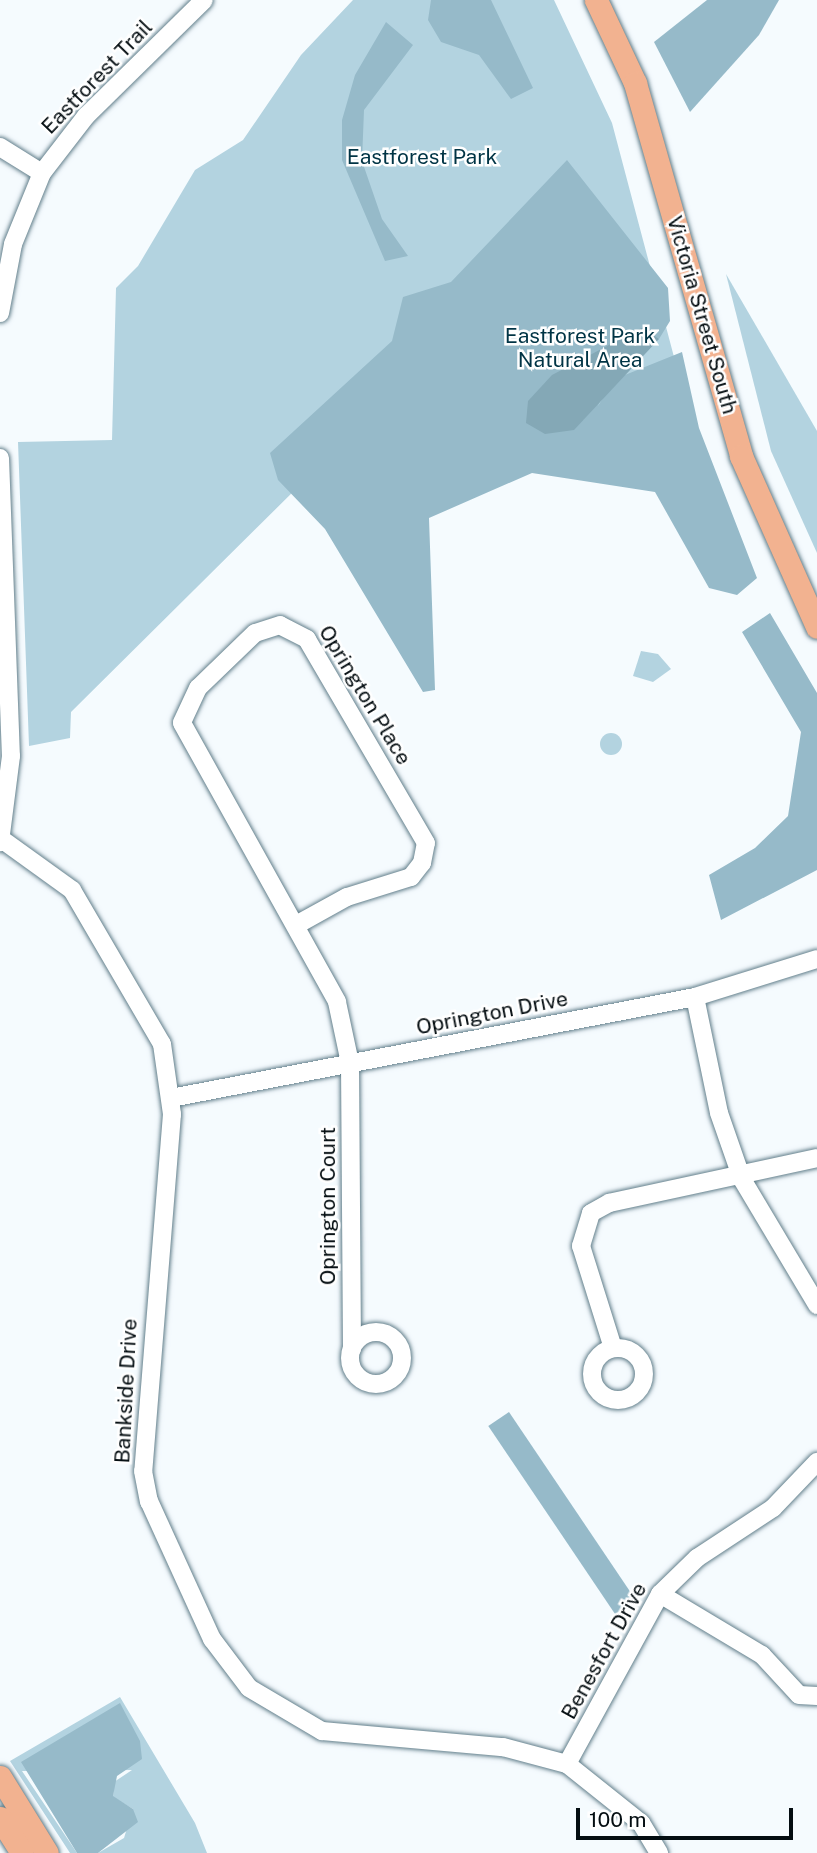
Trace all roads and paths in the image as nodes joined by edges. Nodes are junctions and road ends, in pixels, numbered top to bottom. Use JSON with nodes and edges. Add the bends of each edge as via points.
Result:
{"nodes":[{"id":1,"x":204,"y":0,"type":"edge"},
{"id":2,"x":596,"y":0,"type":"edge"},
{"id":3,"x":0,"y":147,"type":"edge"},
{"id":4,"x":42,"y":173,"type":"junction"},
{"id":5,"x":0,"y":313,"type":"edge"},
{"id":6,"x":0,"y":458,"type":"edge"},
{"id":7,"x":817,"y":626,"type":"edge"},
{"id":8,"x":0,"y":840,"type":"edge"},
{"id":9,"x":298,"y":925,"type":"junction"},
{"id":10,"x":817,"y":959,"type":"edge"},
{"id":11,"x":695,"y":997,"type":"junction"},
{"id":12,"x":350,"y":1063,"type":"junction"},
{"id":13,"x":171,"y":1098,"type":"junction"},
{"id":14,"x":817,"y":1158,"type":"edge"},
{"id":15,"x":743,"y":1179,"type":"junction"},
{"id":16,"x":817,"y":1305,"type":"edge"},
{"id":17,"x":613,"y":1348,"type":"dead end"},
{"id":18,"x":352,"y":1349,"type":"dead end"},
{"id":19,"x":817,"y":1462,"type":"edge"},
{"id":20,"x":660,"y":1594,"type":"junction"},
{"id":21,"x":817,"y":1696,"type":"edge"},
{"id":22,"x":567,"y":1764,"type":"junction"},
{"id":23,"x":0,"y":1777,"type":"edge"},
{"id":24,"x":0,"y":1818,"type":"edge"},
{"id":25,"x":22,"y":1853,"type":"edge"},
{"id":26,"x":47,"y":1853,"type":"edge"},
{"id":27,"x":659,"y":1853,"type":"edge"}],
"edges":[{"from":1,"to":4,"type":"street","name":"Eastforest Trail","via":[[86,116]]},
{"from":2,"to":7,"type":"main road","name":"Victoria Street South","via":[[635,83],[741,456]]},
{"from":3,"to":4,"type":"street"},
{"from":4,"to":5,"type":"street","name":"Eastforest Trail","via":[[13,244]]},
{"from":6,"to":8,"type":"street","via":[[11,756]]},
{"from":8,"to":13,"type":"street","name":"Bankside Drive","via":[[59,875],[84,906],[162,1044]]},
{"from":9,"to":9,"type":"street","name":"Oprington Place","via":[[347,897],[411,877],[422,863],[426,843],[307,639],[279,625],[255,633],[198,688],[182,723]]},
{"from":9,"to":12,"type":"street","name":"Oprington Place","via":[[328,977]]},
{"from":10,"to":11,"type":"street","name":"Oprington Drive"},
{"from":11,"to":12,"type":"street","name":"Oprington Drive"},
{"from":11,"to":15,"type":"street","via":[[719,1113]]},
{"from":12,"to":13,"type":"street","name":"Oprington Drive"},
{"from":12,"to":18,"type":"street","name":"Oprington Court"},
{"from":13,"to":22,"type":"street","name":"Bankside Drive","via":[[143,1471],[149,1501],[212,1639],[249,1688],[322,1731],[503,1747]]},
{"from":14,"to":15,"type":"street"},
{"from":15,"to":16,"type":"street"},
{"from":15,"to":17,"type":"street","via":[[609,1203],[592,1213],[581,1246]]},
{"from":19,"to":20,"type":"street","name":"Benesfort Drive","via":[[792,1493],[697,1558]]},
{"from":20,"to":21,"type":"street","via":[[762,1655],[799,1695]]},
{"from":20,"to":22,"type":"street","name":"Benesfort Drive"},
{"from":22,"to":27,"type":"street","name":"Bankside Drive","via":[[641,1823]]},
{"from":23,"to":26,"type":"main road"},
{"from":24,"to":25,"type":"main road"}]}
